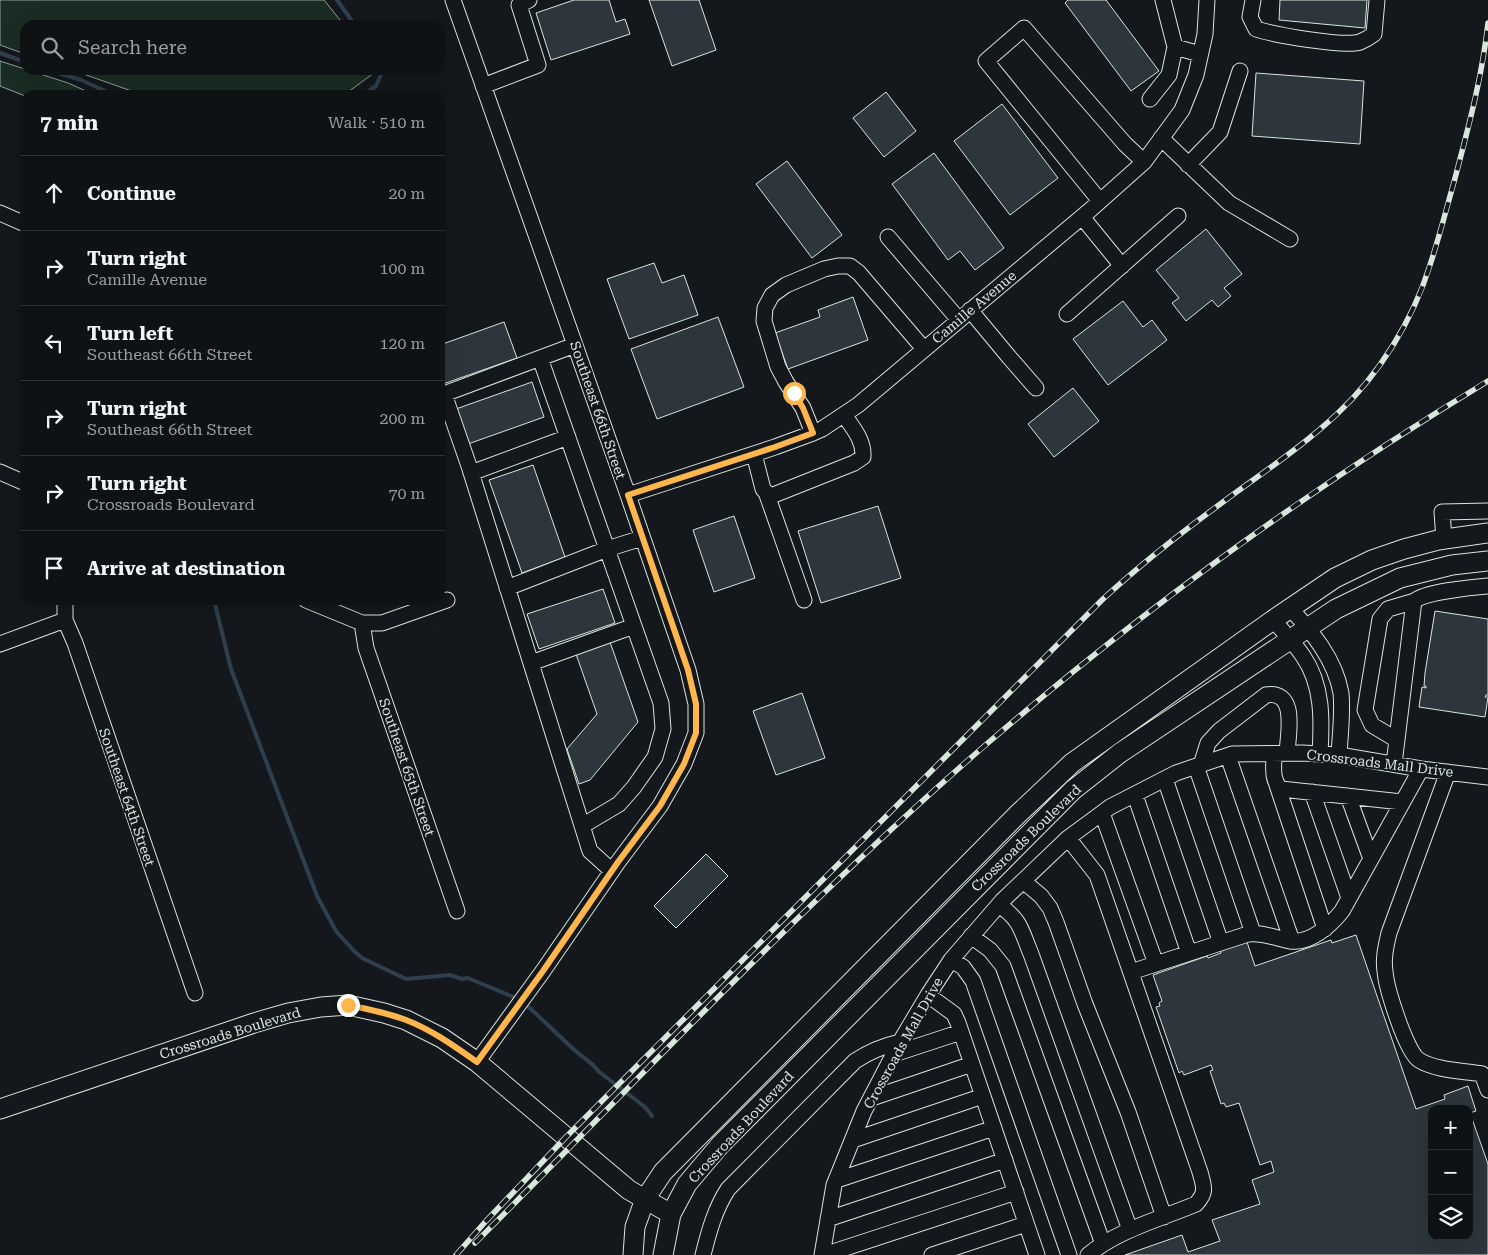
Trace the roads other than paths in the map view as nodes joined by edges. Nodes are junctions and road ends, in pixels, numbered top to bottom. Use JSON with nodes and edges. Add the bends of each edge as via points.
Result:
{"nodes":[{"id":1,"x":453,"y":0,"type":"edge"},
{"id":2,"x":529,"y":0,"type":"edge"},
{"id":3,"x":1163,"y":0,"type":"edge"},
{"id":4,"x":1207,"y":0,"type":"edge"},
{"id":5,"x":1253,"y":0,"type":"edge"},
{"id":6,"x":1376,"y":0,"type":"edge"},
{"id":7,"x":1175,"y":47,"type":"junction"},
{"id":8,"x":1200,"y":54,"type":"junction"},
{"id":9,"x":1240,"y":71,"type":"dead end"},
{"id":10,"x":483,"y":86,"type":"junction"},
{"id":11,"x":1150,"y":99,"type":"dead end"},
{"id":12,"x":1161,"y":138,"type":"junction"},
{"id":13,"x":1144,"y":162,"type":"junction"},
{"id":14,"x":1188,"y":165,"type":"junction"},
{"id":15,"x":1100,"y":201,"type":"junction"},
{"id":16,"x":0,"y":213,"type":"edge"},
{"id":17,"x":1178,"y":216,"type":"dead end"},
{"id":18,"x":1082,"y":217,"type":"junction"},
{"id":19,"x":20,"y":222,"type":"edge"},
{"id":20,"x":888,"y":237,"type":"dead end"},
{"id":21,"x":1290,"y":239,"type":"dead end"},
{"id":22,"x":1122,"y":266,"type":"junction"},
{"id":23,"x":1068,"y":314,"type":"dead end"},
{"id":24,"x":964,"y":315,"type":"junction"},
{"id":25,"x":575,"y":345,"type":"junction"},
{"id":26,"x":924,"y":348,"type":"junction"},
{"id":27,"x":540,"y":358,"type":"junction"},
{"id":28,"x":1036,"y":388,"type":"dead end"},
{"id":29,"x":445,"y":394,"type":"edge"},
{"id":30,"x":445,"y":397,"type":"edge"},
{"id":31,"x":844,"y":415,"type":"junction"},
{"id":32,"x":813,"y":433,"type":"junction"},
{"id":33,"x":568,"y":437,"type":"junction"},
{"id":34,"x":754,"y":454,"type":"junction"},
{"id":35,"x":0,"y":472,"type":"edge"},
{"id":36,"x":471,"y":473,"type":"junction"},
{"id":37,"x":20,"y":481,"type":"edge"},
{"id":38,"x":766,"y":492,"type":"junction"},
{"id":39,"x":628,"y":495,"type":"junction"},
{"id":40,"x":1488,"y":512,"type":"edge"},
{"id":41,"x":1488,"y":534,"type":"edge"},
{"id":42,"x":642,"y":538,"type":"junction"},
{"id":43,"x":1444,"y":539,"type":"junction"},
{"id":44,"x":607,"y":549,"type":"junction"},
{"id":45,"x":1488,"y":561,"type":"edge"},
{"id":46,"x":1488,"y":586,"type":"edge"},
{"id":47,"x":507,"y":588,"type":"junction"},
{"id":48,"x":804,"y":600,"type":"dead end"},
{"id":49,"x":1415,"y":601,"type":"junction"},
{"id":50,"x":65,"y":605,"type":"edge"},
{"id":51,"x":318,"y":605,"type":"edge"},
{"id":52,"x":433,"y":605,"type":"edge"},
{"id":53,"x":1290,"y":608,"type":"junction"},
{"id":54,"x":65,"y":620,"type":"junction"},
{"id":55,"x":1273,"y":620,"type":"junction"},
{"id":56,"x":362,"y":623,"type":"junction"},
{"id":57,"x":634,"y":626,"type":"junction"},
{"id":58,"x":1308,"y":628,"type":"junction"},
{"id":59,"x":1290,"y":640,"type":"junction"},
{"id":60,"x":0,"y":644,"type":"edge"},
{"id":61,"x":531,"y":663,"type":"junction"},
{"id":62,"x":1397,"y":740,"type":"junction"},
{"id":63,"x":1280,"y":753,"type":"junction"},
{"id":64,"x":1320,"y":754,"type":"junction"},
{"id":65,"x":1339,"y":755,"type":"junction"},
{"id":66,"x":1228,"y":756,"type":"junction"},
{"id":67,"x":1394,"y":764,"type":"junction"},
{"id":68,"x":1198,"y":766,"type":"junction"},
{"id":69,"x":1421,"y":769,"type":"junction"},
{"id":70,"x":1448,"y":772,"type":"junction"},
{"id":71,"x":1488,"y":777,"type":"edge"},
{"id":72,"x":1165,"y":779,"type":"junction"},
{"id":73,"x":1276,"y":785,"type":"junction"},
{"id":74,"x":1312,"y":792,"type":"junction"},
{"id":75,"x":1135,"y":795,"type":"junction"},
{"id":76,"x":1348,"y":796,"type":"junction"},
{"id":77,"x":1402,"y":802,"type":"junction"},
{"id":78,"x":1102,"y":814,"type":"junction"},
{"id":79,"x":582,"y":826,"type":"junction"},
{"id":80,"x":1068,"y":838,"type":"junction"},
{"id":81,"x":1371,"y":859,"type":"junction"},
{"id":82,"x":612,"y":871,"type":"junction"},
{"id":83,"x":1022,"y":881,"type":"junction"},
{"id":84,"x":1349,"y":898,"type":"junction"},
{"id":85,"x":999,"y":904,"type":"junction"},
{"id":86,"x":457,"y":911,"type":"dead end"},
{"id":87,"x":1325,"y":928,"type":"junction"},
{"id":88,"x":1253,"y":933,"type":"junction"},
{"id":89,"x":971,"y":936,"type":"junction"},
{"id":90,"x":1292,"y":941,"type":"junction"},
{"id":91,"x":1221,"y":943,"type":"junction"},
{"id":92,"x":1189,"y":953,"type":"junction"},
{"id":93,"x":951,"y":960,"type":"junction"},
{"id":94,"x":1156,"y":964,"type":"junction"},
{"id":95,"x":1131,"y":972,"type":"junction"},
{"id":96,"x":195,"y":993,"type":"dead end"},
{"id":97,"x":928,"y":995,"type":"junction"},
{"id":98,"x":961,"y":1032,"type":"junction"},
{"id":99,"x":897,"y":1048,"type":"junction"},
{"id":100,"x":477,"y":1062,"type":"junction"},
{"id":101,"x":972,"y":1064,"type":"junction"},
{"id":102,"x":1485,"y":1073,"type":"edge"},
{"id":103,"x":1488,"y":1090,"type":"edge"},
{"id":104,"x":983,"y":1096,"type":"junction"},
{"id":105,"x":872,"y":1098,"type":"junction"},
{"id":106,"x":0,"y":1109,"type":"edge"},
{"id":107,"x":994,"y":1128,"type":"junction"},
{"id":108,"x":853,"y":1140,"type":"junction"},
{"id":109,"x":1005,"y":1160,"type":"junction"},
{"id":110,"x":837,"y":1180,"type":"junction"},
{"id":111,"x":1016,"y":1192,"type":"junction"},
{"id":112,"x":645,"y":1199,"type":"junction"},
{"id":113,"x":671,"y":1214,"type":"junction"},
{"id":114,"x":1164,"y":1217,"type":"junction"},
{"id":115,"x":828,"y":1219,"type":"junction"},
{"id":116,"x":1026,"y":1224,"type":"junction"},
{"id":117,"x":1130,"y":1230,"type":"junction"},
{"id":118,"x":1102,"y":1244,"type":"junction"},
{"id":119,"x":633,"y":1255,"type":"edge"},
{"id":120,"x":663,"y":1255,"type":"edge"},
{"id":121,"x":703,"y":1255,"type":"edge"},
{"id":122,"x":823,"y":1255,"type":"edge"},
{"id":123,"x":932,"y":1255,"type":"edge"},
{"id":124,"x":1037,"y":1255,"type":"edge"},
{"id":125,"x":1069,"y":1255,"type":"edge"},
{"id":126,"x":1088,"y":1255,"type":"edge"}],
"edges":[{"from":1,"to":10,"type":"street","name":"Southeast 66th Street"},
{"from":2,"to":10,"type":"street","via":[[519,5],[538,65]]},
{"from":3,"to":7,"type":"street"},
{"from":4,"to":8,"type":"street","name":"Camille Avenue"},
{"from":5,"to":6,"type":"street","via":[[1250,17],[1256,29],[1346,43],[1360,42],[1374,34]]},
{"from":7,"to":8,"type":"street"},
{"from":7,"to":11,"type":"street","via":[[1169,75]]},
{"from":8,"to":12,"type":"street","name":"Camille Avenue","via":[[1196,75],[1182,110]]},
{"from":9,"to":14,"type":"street","via":[[1220,132]]},
{"from":10,"to":25,"type":"street","name":"Southeast 66th Street"},
{"from":12,"to":13,"type":"street","name":"Camille Avenue"},
{"from":12,"to":14,"type":"street"},
{"from":13,"to":15,"type":"street","name":"Camille Avenue"},
{"from":13,"to":15,"type":"street","via":[[1024,28],[986,62]]},
{"from":14,"to":21,"type":"street","via":[[1229,203]]},
{"from":15,"to":18,"type":"street","name":"Camille Avenue"},
{"from":16,"to":19,"type":"street"},
{"from":17,"to":22,"type":"street"},
{"from":18,"to":22,"type":"street"},
{"from":18,"to":24,"type":"street","name":"Camille Avenue"},
{"from":20,"to":24,"type":"street"},
{"from":22,"to":23,"type":"street"},
{"from":24,"to":26,"type":"street","name":"Camille Avenue"},
{"from":24,"to":28,"type":"street"},
{"from":25,"to":27,"type":"street"},
{"from":25,"to":39,"type":"street","name":"Southeast 66th Street"},
{"from":26,"to":31,"type":"street","name":"Camille Avenue"},
{"from":26,"to":32,"type":"street","via":[[850,266],[824,270],[786,285],[772,295],[764,321],[767,334],[778,367],[803,408]]},
{"from":27,"to":29,"type":"street"},
{"from":27,"to":33,"type":"street"},
{"from":30,"to":36,"type":"street"},
{"from":31,"to":32,"type":"street","name":"Camille Avenue"},
{"from":31,"to":38,"type":"street","via":[[861,440],[863,457],[854,464],[771,496]]},
{"from":32,"to":34,"type":"street","name":"Camille Avenue"},
{"from":33,"to":36,"type":"street"},
{"from":33,"to":44,"type":"street"},
{"from":34,"to":38,"type":"street"},
{"from":34,"to":39,"type":"street","name":"Camille Avenue"},
{"from":35,"to":37,"type":"street"},
{"from":36,"to":47,"type":"street"},
{"from":38,"to":48,"type":"street"},
{"from":39,"to":42,"type":"street","name":"Southeast 66th Street"},
{"from":40,"to":43,"type":"street","via":[[1442,512]]},
{"from":41,"to":43,"type":"main road","name":"Crossroads Boulevard"},
{"from":42,"to":44,"type":"street"},
{"from":42,"to":82,"type":"street","name":"Southeast 66th Street","via":[[688,670],[696,704],[696,733],[684,764],[660,806]]},
{"from":43,"to":53,"type":"main road","name":"Crossroads Boulevard","via":[[1372,560],[1335,578]]},
{"from":44,"to":47,"type":"street"},
{"from":44,"to":57,"type":"street"},
{"from":45,"to":58,"type":"main road","name":"Crossroads Boulevard","via":[[1452,565],[1400,578],[1336,609]]},
{"from":46,"to":49,"type":"street","via":[[1457,589]]},
{"from":47,"to":61,"type":"street"},
{"from":49,"to":62,"type":"street"},
{"from":49,"to":62,"type":"street","via":[[1388,609],[1380,619],[1365,710],[1372,724]]},
{"from":50,"to":54,"type":"street","name":"Southeast 64th Street"},
{"from":51,"to":56,"type":"street"},
{"from":52,"to":56,"type":"street","via":[[382,623]]},
{"from":53,"to":55,"type":"main road","name":"Crossroads Boulevard"},
{"from":53,"to":58,"type":"street"},
{"from":54,"to":60,"type":"street"},
{"from":54,"to":96,"type":"street","name":"Southeast 64th Street"},
{"from":55,"to":59,"type":"street"},
{"from":55,"to":112,"type":"main road","name":"Crossroads Boulevard","via":[[1066,769],[663,1172]]},
{"from":56,"to":86,"type":"street","name":"Southeast 65th Street","via":[[366,648]]},
{"from":57,"to":61,"type":"street"},
{"from":57,"to":79,"type":"street","via":[[661,703],[663,728],[655,757],[634,788],[618,804]]},
{"from":58,"to":59,"type":"main road","name":"Crossroads Boulevard"},
{"from":58,"to":65,"type":"street","via":[[1334,669],[1341,694]]},
{"from":59,"to":64,"type":"street","via":[[1312,673],[1320,698]]},
{"from":59,"to":113,"type":"main road","name":"Crossroads Boulevard","via":[[1120,753],[1073,790],[720,1145],[686,1184]]},
{"from":61,"to":79,"type":"street"},
{"from":62,"to":67,"type":"street"},
{"from":63,"to":64,"type":"street","name":"Crossroads Mall Drive"},
{"from":63,"to":66,"type":"street","name":"Crossroads Mall Drive"},
{"from":63,"to":68,"type":"street","via":[[1289,713],[1282,696],[1266,695],[1219,731],[1208,743]]},
{"from":63,"to":73,"type":"street","via":[[1274,778]]},
{"from":64,"to":65,"type":"street","name":"Crossroads Mall Drive"},
{"from":65,"to":67,"type":"street","name":"Crossroads Mall Drive"},
{"from":66,"to":68,"type":"street","name":"Crossroads Mall Drive"},
{"from":66,"to":90,"type":"street"},
{"from":67,"to":69,"type":"street","name":"Crossroads Mall Drive"},
{"from":68,"to":72,"type":"street","name":"Crossroads Mall Drive"},
{"from":68,"to":88,"type":"street"},
{"from":69,"to":70,"type":"street","name":"Crossroads Mall Drive"},
{"from":69,"to":77,"type":"street"},
{"from":70,"to":71,"type":"street","name":"Crossroads Mall Drive"},
{"from":70,"to":102,"type":"street","via":[[1390,933],[1385,972],[1407,1044],[1418,1059],[1432,1065]]},
{"from":72,"to":75,"type":"street","name":"Crossroads Mall Drive"},
{"from":72,"to":91,"type":"street"},
{"from":73,"to":74,"type":"street","via":[[1281,789]]},
{"from":73,"to":87,"type":"street"},
{"from":74,"to":76,"type":"street"},
{"from":74,"to":84,"type":"street"},
{"from":75,"to":78,"type":"street","name":"Crossroads Mall Drive"},
{"from":75,"to":92,"type":"street"},
{"from":76,"to":77,"type":"street"},
{"from":76,"to":81,"type":"street"},
{"from":77,"to":81,"type":"street"},
{"from":78,"to":80,"type":"street","name":"Crossroads Mall Drive"},
{"from":78,"to":94,"type":"street"},
{"from":79,"to":82,"type":"street","via":[[590,850]]},
{"from":80,"to":83,"type":"street","name":"Crossroads Mall Drive"},
{"from":80,"to":95,"type":"street","via":[[1097,875]]},
{"from":81,"to":84,"type":"street"},
{"from":82,"to":100,"type":"street","name":"Southeast 66th Street"},
{"from":83,"to":85,"type":"street","name":"Crossroads Mall Drive"},
{"from":83,"to":114,"type":"street","via":[[1041,896],[1056,922]]},
{"from":84,"to":87,"type":"street","via":[[1342,912]]},
{"from":85,"to":89,"type":"street","name":"Crossroads Mall Drive"},
{"from":85,"to":117,"type":"street","via":[[1018,922],[1031,954]]},
{"from":87,"to":90,"type":"street","via":[[1303,940]]},
{"from":88,"to":90,"type":"street"},
{"from":88,"to":91,"type":"street"},
{"from":89,"to":93,"type":"street","name":"Crossroads Mall Drive"},
{"from":89,"to":118,"type":"street","via":[[990,950],[1002,966]]},
{"from":91,"to":92,"type":"street"},
{"from":92,"to":94,"type":"street"},
{"from":93,"to":97,"type":"street","name":"Crossroads Mall Drive"},
{"from":93,"to":125,"type":"street","via":[[963,967],[973,981]]},
{"from":94,"to":95,"type":"street"},
{"from":95,"to":114,"type":"street","via":[[1204,1189],[1196,1204]]},
{"from":97,"to":98,"type":"street","via":[[954,1014]]},
{"from":97,"to":99,"type":"street","name":"Crossroads Mall Drive"},
{"from":98,"to":99,"type":"street"},
{"from":98,"to":101,"type":"street"},
{"from":99,"to":105,"type":"street","name":"Crossroads Mall Drive"},
{"from":99,"to":121,"type":"street","via":[[882,1046],[855,1061],[728,1189],[712,1221]]},
{"from":100,"to":106,"type":"main road","name":"Crossroads Boulevard","via":[[442,1038],[406,1020],[348,1005],[321,1007],[254,1023]]},
{"from":100,"to":112,"type":"main road","name":"Crossroads Boulevard","via":[[594,1162]]},
{"from":101,"to":104,"type":"street"},
{"from":101,"to":105,"type":"street"},
{"from":102,"to":103,"type":"street"},
{"from":104,"to":107,"type":"street"},
{"from":104,"to":108,"type":"street"},
{"from":105,"to":108,"type":"street","name":"Crossroads Mall Drive"},
{"from":107,"to":109,"type":"street"},
{"from":107,"to":110,"type":"street"},
{"from":108,"to":110,"type":"street","name":"Crossroads Mall Drive"},
{"from":109,"to":111,"type":"street"},
{"from":109,"to":115,"type":"street"},
{"from":110,"to":115,"type":"street","name":"Crossroads Mall Drive"},
{"from":111,"to":116,"type":"street"},
{"from":111,"to":122,"type":"street"},
{"from":112,"to":113,"type":"main road","name":"Crossroads Boulevard"},
{"from":112,"to":119,"type":"main road","via":[[635,1227]]},
{"from":113,"to":120,"type":"main road"},
{"from":114,"to":117,"type":"street"},
{"from":115,"to":122,"type":"street","name":"Crossroads Mall Drive"},
{"from":116,"to":123,"type":"street"},
{"from":116,"to":124,"type":"street"},
{"from":117,"to":118,"type":"street"},
{"from":118,"to":126,"type":"street"}]}
